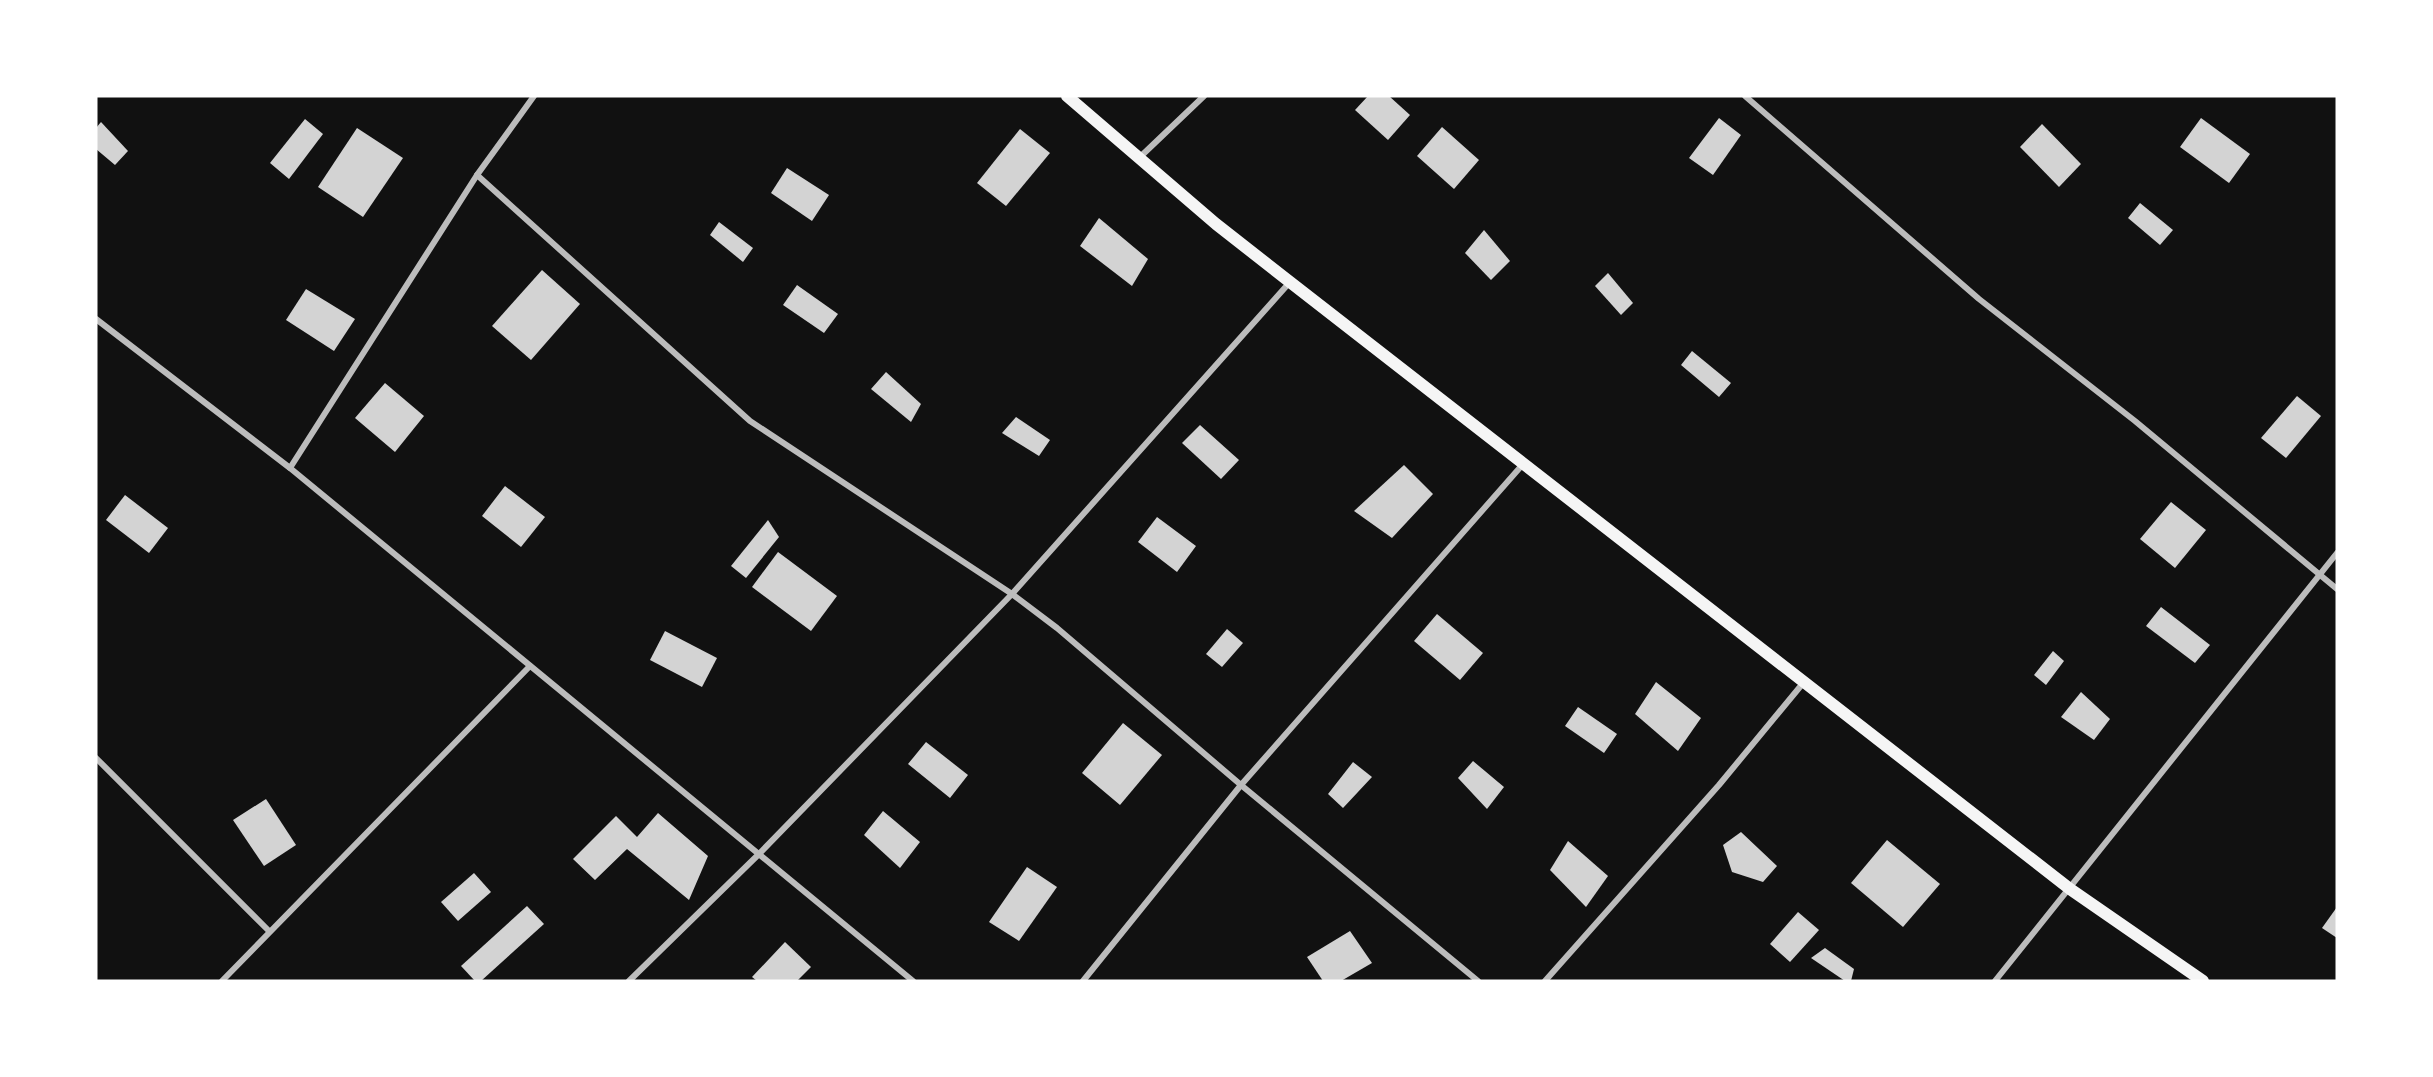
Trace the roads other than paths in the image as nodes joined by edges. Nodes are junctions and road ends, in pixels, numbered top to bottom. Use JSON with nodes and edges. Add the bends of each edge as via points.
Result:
{"nodes":[{"id":1,"x":534,"y":96,"type":"edge"},
{"id":2,"x":1067,"y":96,"type":"edge"},
{"id":3,"x":1204,"y":96,"type":"edge"},
{"id":4,"x":1745,"y":96,"type":"edge"},
{"id":5,"x":1139,"y":158,"type":"junction"},
{"id":6,"x":477,"y":174,"type":"junction"},
{"id":7,"x":1290,"y":282,"type":"junction"},
{"id":8,"x":96,"y":319,"type":"edge"},
{"id":9,"x":1524,"y":463,"type":"junction"},
{"id":10,"x":290,"y":468,"type":"junction"},
{"id":11,"x":2337,"y":553,"type":"edge"},
{"id":12,"x":2319,"y":574,"type":"junction"},
{"id":13,"x":2337,"y":589,"type":"edge"},
{"id":14,"x":1012,"y":594,"type":"junction"},
{"id":15,"x":530,"y":666,"type":"junction"},
{"id":16,"x":1804,"y":682,"type":"junction"},
{"id":17,"x":96,"y":758,"type":"edge"},
{"id":18,"x":1241,"y":785,"type":"junction"},
{"id":19,"x":759,"y":854,"type":"junction"},
{"id":20,"x":2070,"y":889,"type":"junction"},
{"id":21,"x":269,"y":931,"type":"junction"},
{"id":22,"x":222,"y":981,"type":"edge"},
{"id":23,"x":629,"y":981,"type":"edge"},
{"id":24,"x":913,"y":981,"type":"edge"},
{"id":25,"x":1083,"y":981,"type":"edge"},
{"id":26,"x":1478,"y":981,"type":"edge"},
{"id":27,"x":1545,"y":981,"type":"edge"},
{"id":28,"x":1995,"y":981,"type":"edge"},
{"id":29,"x":2203,"y":981,"type":"edge"}],
"edges":[{"from":1,"to":6,"type":"street"},
{"from":2,"to":5,"type":"main road"},
{"from":3,"to":5,"type":"street"},
{"from":4,"to":12,"type":"street","via":[[1979,299],[2135,421]]},
{"from":5,"to":7,"type":"main road"},
{"from":6,"to":10,"type":"street"},
{"from":6,"to":14,"type":"street","via":[[750,421]]},
{"from":7,"to":9,"type":"main road"},
{"from":7,"to":14,"type":"street"},
{"from":8,"to":10,"type":"street"},
{"from":9,"to":16,"type":"main road"},
{"from":9,"to":18,"type":"street"},
{"from":10,"to":15,"type":"street"},
{"from":11,"to":12,"type":"street"},
{"from":12,"to":13,"type":"street"},
{"from":12,"to":20,"type":"street"},
{"from":14,"to":18,"type":"street","via":[[1058,628]]},
{"from":14,"to":19,"type":"street"},
{"from":15,"to":19,"type":"street"},
{"from":15,"to":21,"type":"street"},
{"from":16,"to":20,"type":"main road"},
{"from":16,"to":27,"type":"street","via":[[1719,785]]},
{"from":17,"to":21,"type":"street"},
{"from":18,"to":25,"type":"street"},
{"from":18,"to":26,"type":"street"},
{"from":19,"to":23,"type":"street"},
{"from":19,"to":24,"type":"street"},
{"from":20,"to":28,"type":"street"},
{"from":20,"to":29,"type":"main road"},
{"from":21,"to":22,"type":"street"}]}
